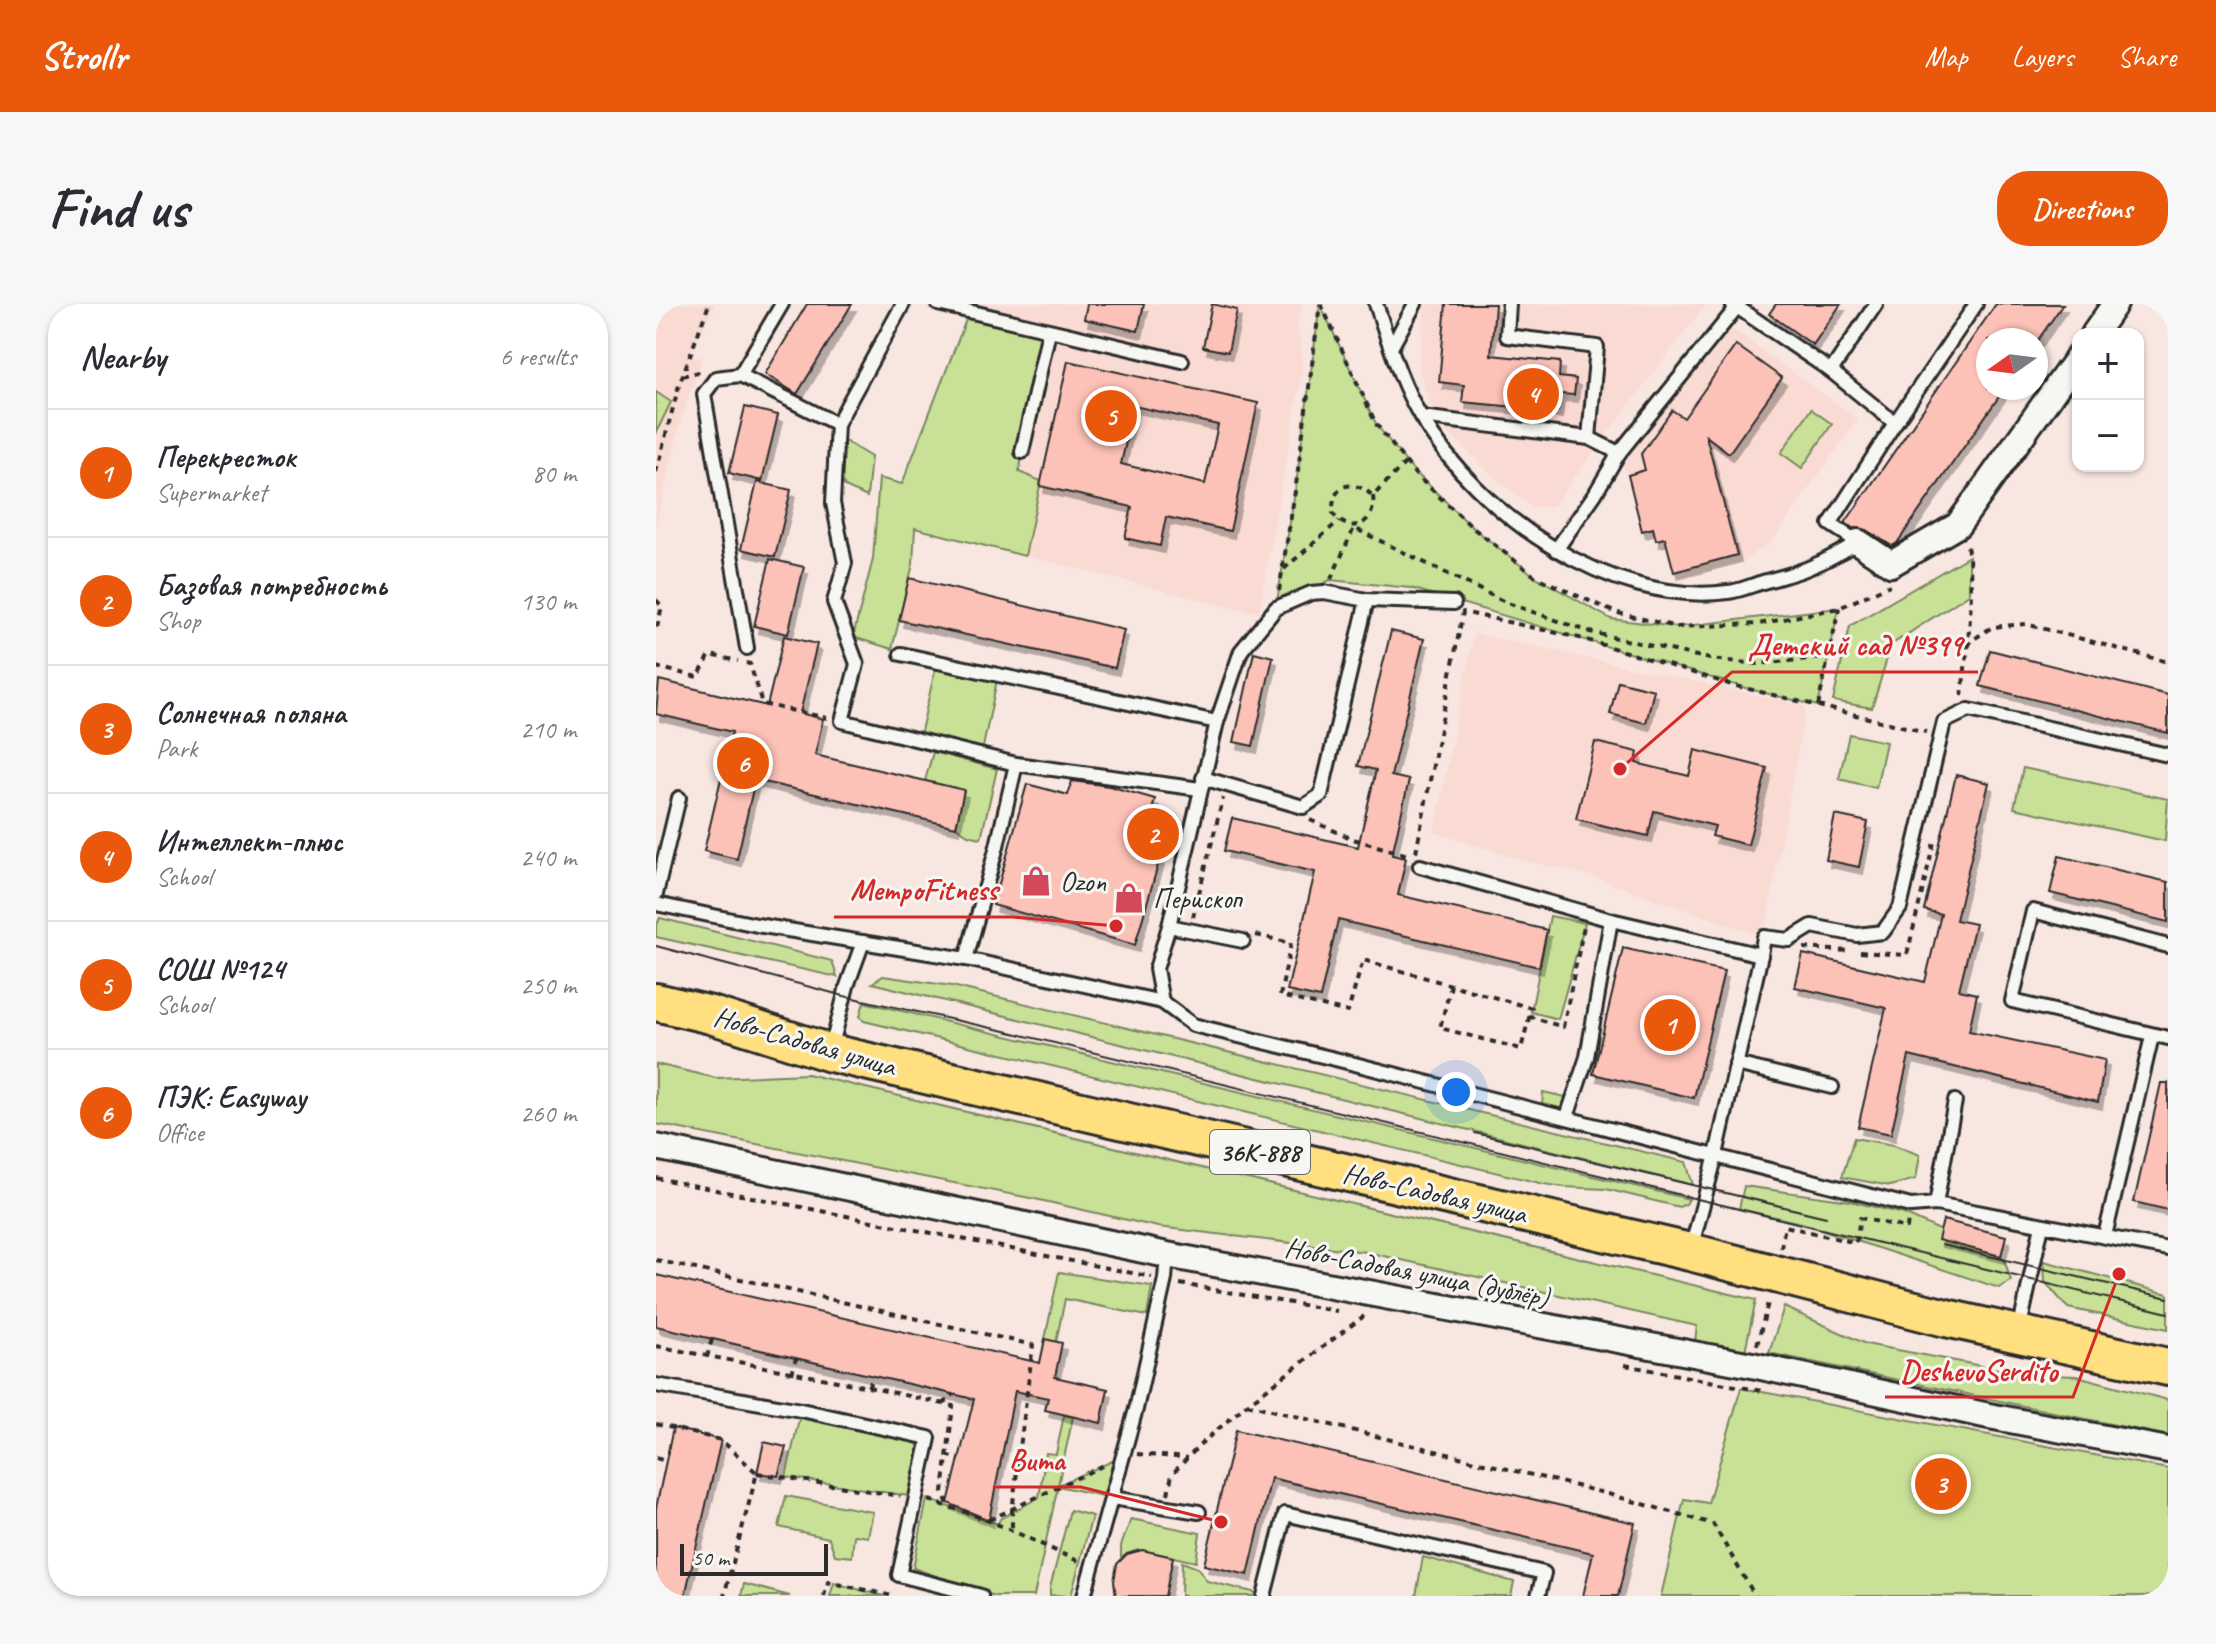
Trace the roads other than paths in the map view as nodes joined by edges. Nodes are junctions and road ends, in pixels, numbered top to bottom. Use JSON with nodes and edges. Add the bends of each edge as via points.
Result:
{"nodes":[{"id":1,"x":782,"y":304,"type":"edge"},
{"id":2,"x":903,"y":304,"type":"edge"},
{"id":3,"x":938,"y":304,"type":"edge"},
{"id":4,"x":1376,"y":304,"type":"edge"},
{"id":5,"x":1415,"y":304,"type":"edge"},
{"id":6,"x":1509,"y":304,"type":"edge"},
{"id":7,"x":1876,"y":304,"type":"edge"},
{"id":8,"x":1976,"y":304,"type":"edge"},
{"id":9,"x":2115,"y":304,"type":"edge"},
{"id":10,"x":1736,"y":305,"type":"edge"},
{"id":11,"x":2098,"y":328,"type":"edge"},
{"id":12,"x":1049,"y":331,"type":"junction"},
{"id":13,"x":1391,"y":348,"type":"junction"},
{"id":14,"x":1182,"y":361,"type":"dead end"},
{"id":15,"x":2072,"y":366,"type":"edge"},
{"id":16,"x":1831,"y":371,"type":"junction"},
{"id":17,"x":740,"y":375,"type":"junction"},
{"id":18,"x":1421,"y":417,"type":"junction"},
{"id":19,"x":1895,"y":423,"type":"junction"},
{"id":20,"x":837,"y":424,"type":"junction"},
{"id":21,"x":1589,"y":438,"type":"junction"},
{"id":22,"x":1022,"y":452,"type":"dead end"},
{"id":23,"x":1619,"y":453,"type":"junction"},
{"id":24,"x":1858,"y":542,"type":"junction"},
{"id":25,"x":1556,"y":550,"type":"junction"},
{"id":26,"x":1367,"y":600,"type":"junction"},
{"id":27,"x":1454,"y":603,"type":"dead end"},
{"id":28,"x":747,"y":648,"type":"dead end"},
{"id":29,"x":901,"y":654,"type":"dead end"},
{"id":30,"x":1217,"y":722,"type":"junction"},
{"id":31,"x":2168,"y":755,"type":"edge"},
{"id":32,"x":1016,"y":764,"type":"junction"},
{"id":33,"x":1202,"y":783,"type":"junction"},
{"id":34,"x":679,"y":798,"type":"dead end"},
{"id":35,"x":1418,"y":861,"type":"road end"},
{"id":36,"x":656,"y":894,"type":"edge"},
{"id":37,"x":656,"y":904,"type":"edge"},
{"id":38,"x":1611,"y":920,"type":"junction"},
{"id":39,"x":1169,"y":926,"type":"junction"},
{"id":40,"x":1246,"y":937,"type":"road end"},
{"id":41,"x":863,"y":942,"type":"junction"},
{"id":42,"x":2168,"y":946,"type":"edge"},
{"id":43,"x":1761,"y":955,"type":"junction"},
{"id":44,"x":966,"y":959,"type":"junction"},
{"id":45,"x":656,"y":1002,"type":"edge"},
{"id":46,"x":1162,"y":1002,"type":"junction"},
{"id":47,"x":2152,"y":1036,"type":"junction"},
{"id":48,"x":2168,"y":1038,"type":"edge"},
{"id":49,"x":831,"y":1053,"type":"junction"},
{"id":50,"x":1736,"y":1064,"type":"junction"},
{"id":51,"x":1832,"y":1087,"type":"dead end"},
{"id":52,"x":1955,"y":1101,"type":"dead end"},
{"id":53,"x":1567,"y":1117,"type":"junction"},
{"id":54,"x":656,"y":1147,"type":"edge"},
{"id":55,"x":1716,"y":1155,"type":"junction"},
{"id":56,"x":1936,"y":1204,"type":"junction"},
{"id":57,"x":2042,"y":1225,"type":"junction"},
{"id":58,"x":2105,"y":1236,"type":"junction"},
{"id":59,"x":2168,"y":1249,"type":"edge"},
{"id":60,"x":1690,"y":1252,"type":"junction"},
{"id":61,"x":1166,"y":1267,"type":"junction"},
{"id":62,"x":2019,"y":1333,"type":"junction"},
{"id":63,"x":2168,"y":1367,"type":"edge"},
{"id":64,"x":656,"y":1385,"type":"edge"},
{"id":65,"x":2168,"y":1450,"type":"edge"},
{"id":66,"x":1112,"y":1498,"type":"junction"},
{"id":67,"x":1199,"y":1512,"type":"dead end"},
{"id":68,"x":981,"y":1596,"type":"edge"},
{"id":69,"x":1084,"y":1596,"type":"edge"},
{"id":70,"x":1264,"y":1596,"type":"edge"},
{"id":71,"x":1538,"y":1596,"type":"edge"}],
"edges":[{"from":1,"to":17,"type":"lane"},
{"from":2,"to":20,"type":"lane"},
{"from":3,"to":12,"type":"lane"},
{"from":4,"to":13,"type":"lane"},
{"from":5,"to":13,"type":"lane"},
{"from":6,"to":21,"type":"lane","via":[[1507,336],[1597,347]]},
{"from":7,"to":16,"type":"lane"},
{"from":8,"to":19,"type":"lane"},
{"from":9,"to":11,"type":"street"},
{"from":10,"to":16,"type":"lane"},
{"from":10,"to":23,"type":"lane"},
{"from":12,"to":14,"type":"lane"},
{"from":12,"to":22,"type":"lane"},
{"from":13,"to":18,"type":"lane"},
{"from":15,"to":24,"type":"street","via":[[1962,535],[1891,564]]},
{"from":16,"to":19,"type":"lane"},
{"from":17,"to":20,"type":"lane"},
{"from":17,"to":28,"type":"lane","via":[[716,378],[704,394]]},
{"from":18,"to":21,"type":"lane"},
{"from":18,"to":25,"type":"lane","via":[[1451,460],[1493,503]]},
{"from":19,"to":24,"type":"lane","via":[[1830,524]]},
{"from":20,"to":32,"type":"lane","via":[[833,503],[845,563],[834,602],[857,664],[842,721]]},
{"from":21,"to":23,"type":"lane"},
{"from":23,"to":25,"type":"lane"},
{"from":24,"to":25,"type":"lane","via":[[1815,566],[1731,592],[1700,594],[1616,578]]},
{"from":26,"to":27,"type":"lane"},
{"from":26,"to":30,"type":"lane","via":[[1311,593],[1276,608],[1241,651]]},
{"from":26,"to":33,"type":"lane","via":[[1321,795],[1303,807]]},
{"from":29,"to":30,"type":"lane"},
{"from":30,"to":33,"type":"lane"},
{"from":31,"to":43,"type":"lane","via":[[1969,710],[1960,714],[1944,722],[1900,908],[1883,932],[1857,935],[1812,926],[1789,940],[1764,937]]},
{"from":32,"to":33,"type":"lane"},
{"from":32,"to":44,"type":"lane"},
{"from":33,"to":39,"type":"lane"},
{"from":34,"to":36,"type":"lane"},
{"from":35,"to":38,"type":"lane"},
{"from":37,"to":41,"type":"lane"},
{"from":38,"to":43,"type":"lane"},
{"from":38,"to":53,"type":"lane","via":[[1587,1057]]},
{"from":39,"to":40,"type":"lane"},
{"from":39,"to":46,"type":"lane","via":[[1156,969]]},
{"from":41,"to":44,"type":"lane"},
{"from":41,"to":49,"type":"lane"},
{"from":42,"to":47,"type":"lane","via":[[2033,911],[2012,1001]]},
{"from":43,"to":50,"type":"lane"},
{"from":44,"to":46,"type":"lane"},
{"from":45,"to":49,"type":"main road","name":"Ново-Садовая улица","number":"36К-888"},
{"from":46,"to":53,"type":"lane","via":[[1193,1025]]},
{"from":47,"to":48,"type":"lane"},
{"from":47,"to":58,"type":"lane"},
{"from":49,"to":60,"type":"main road","name":"Ново-Садовая улица","number":"36К-888"},
{"from":50,"to":51,"type":"lane"},
{"from":50,"to":55,"type":"lane"},
{"from":52,"to":56,"type":"lane"},
{"from":53,"to":55,"type":"lane"},
{"from":54,"to":61,"type":"street","name":"Ново-Садовая улица (дублёр)"},
{"from":55,"to":56,"type":"lane","via":[[1911,1206]]},
{"from":55,"to":60,"type":"lane"},
{"from":56,"to":57,"type":"lane"},
{"from":57,"to":58,"type":"lane"},
{"from":57,"to":62,"type":"lane"},
{"from":58,"to":59,"type":"lane"},
{"from":60,"to":62,"type":"main road","name":"Ново-Садовая улица","number":"36К-888"},
{"from":61,"to":65,"type":"street","name":"Ново-Садовая улица (дублёр)","via":[[1752,1365]]},
{"from":61,"to":66,"type":"lane"},
{"from":62,"to":63,"type":"main road","name":"Ново-Садовая улица","number":"36К-888"},
{"from":64,"to":68,"type":"lane","via":[[929,1438],[899,1575]]},
{"from":66,"to":67,"type":"lane"},
{"from":66,"to":69,"type":"lane"},
{"from":70,"to":71,"type":"lane","via":[[1285,1514],[1544,1573]]}]}
